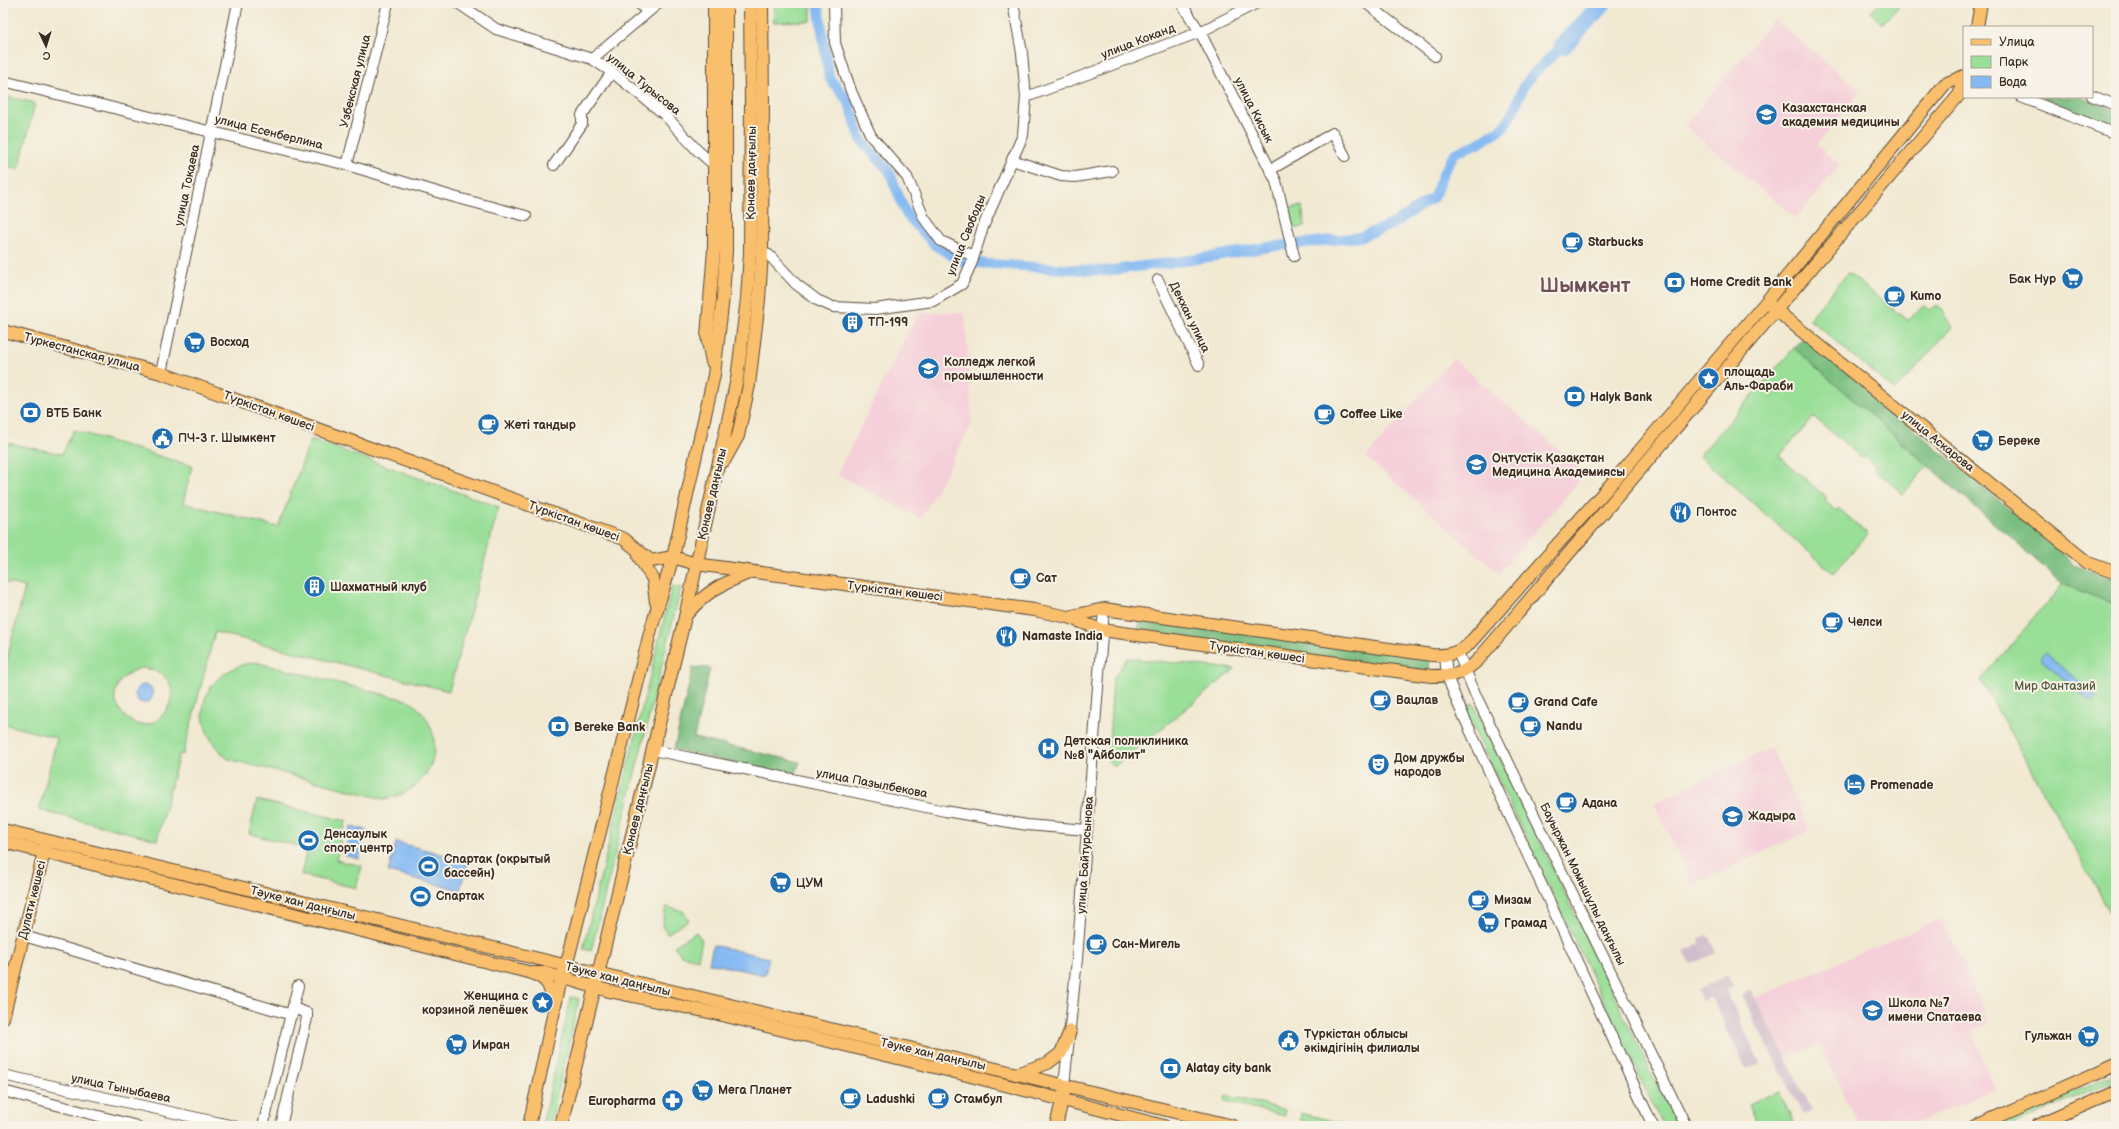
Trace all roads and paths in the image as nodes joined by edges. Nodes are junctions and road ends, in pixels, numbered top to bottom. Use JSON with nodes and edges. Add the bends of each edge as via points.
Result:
{"nodes":[{"id":1,"x":238,"y":3,"type":"edge"},
{"id":2,"x":388,"y":3,"type":"edge"},
{"id":3,"x":458,"y":3,"type":"edge"},
{"id":4,"x":638,"y":3,"type":"edge"},
{"id":5,"x":659,"y":3,"type":"edge"},
{"id":6,"x":714,"y":3,"type":"edge"},
{"id":7,"x":726,"y":3,"type":"edge"},
{"id":8,"x":750,"y":3,"type":"edge"},
{"id":9,"x":762,"y":3,"type":"edge"},
{"id":10,"x":834,"y":3,"type":"edge"},
{"id":11,"x":1013,"y":3,"type":"edge"},
{"id":12,"x":1181,"y":3,"type":"edge"},
{"id":13,"x":1257,"y":3,"type":"edge"},
{"id":14,"x":1366,"y":3,"type":"edge"},
{"id":15,"x":1981,"y":3,"type":"edge"},
{"id":16,"x":647,"y":12,"type":"junction"},
{"id":17,"x":726,"y":25,"type":"junction"},
{"id":18,"x":1977,"y":26,"type":"edge"},
{"id":19,"x":1200,"y":32,"type":"junction"},
{"id":20,"x":714,"y":50,"type":"junction"},
{"id":21,"x":1435,"y":56,"type":"dead end"},
{"id":22,"x":592,"y":59,"type":"junction"},
{"id":23,"x":612,"y":72,"type":"junction"},
{"id":24,"x":1963,"y":76,"type":"edge"},
{"id":25,"x":3,"y":81,"type":"edge"},
{"id":26,"x":1963,"y":84,"type":"edge"},
{"id":27,"x":2093,"y":96,"type":"edge"},
{"id":28,"x":1026,"y":97,"type":"junction"},
{"id":29,"x":2024,"y":98,"type":"edge"},
{"id":30,"x":2116,"y":105,"type":"edge"},
{"id":31,"x":212,"y":131,"type":"junction"},
{"id":32,"x":2116,"y":134,"type":"edge"},
{"id":33,"x":1014,"y":155,"type":"junction"},
{"id":34,"x":1345,"y":156,"type":"dead end"},
{"id":35,"x":347,"y":165,"type":"junction"},
{"id":36,"x":554,"y":165,"type":"dead end"},
{"id":37,"x":714,"y":165,"type":"junction"},
{"id":38,"x":1270,"y":170,"type":"junction"},
{"id":39,"x":1112,"y":171,"type":"dead end"},
{"id":40,"x":526,"y":216,"type":"dead end"},
{"id":41,"x":762,"y":252,"type":"junction"},
{"id":42,"x":973,"y":256,"type":"junction"},
{"id":43,"x":1294,"y":256,"type":"dead end"},
{"id":44,"x":1158,"y":280,"type":"dead end"},
{"id":45,"x":1766,"y":302,"type":"junction"},
{"id":46,"x":1777,"y":311,"type":"junction"},
{"id":47,"x":3,"y":331,"type":"edge"},
{"id":48,"x":754,"y":349,"type":"junction"},
{"id":49,"x":740,"y":362,"type":"junction"},
{"id":50,"x":1199,"y":365,"type":"dead end"},
{"id":51,"x":161,"y":373,"type":"junction"},
{"id":52,"x":714,"y":375,"type":"junction"},
{"id":53,"x":717,"y":473,"type":"junction"},
{"id":54,"x":624,"y":539,"type":"junction"},
{"id":55,"x":673,"y":557,"type":"junction"},
{"id":56,"x":696,"y":564,"type":"junction"},
{"id":57,"x":751,"y":572,"type":"junction"},
{"id":58,"x":2116,"y":573,"type":"edge"},
{"id":59,"x":657,"y":608,"type":"junction"},
{"id":60,"x":1104,"y":609,"type":"junction"},
{"id":61,"x":686,"y":617,"type":"junction"},
{"id":62,"x":1068,"y":617,"type":"junction"},
{"id":63,"x":1102,"y":630,"type":"junction"},
{"id":64,"x":1458,"y":652,"type":"junction"},
{"id":65,"x":1446,"y":655,"type":"junction"},
{"id":66,"x":1466,"y":671,"type":"junction"},
{"id":67,"x":1447,"y":676,"type":"junction"},
{"id":68,"x":653,"y":750,"type":"junction"},
{"id":69,"x":3,"y":830,"type":"edge"},
{"id":70,"x":1087,"y":830,"type":"junction"},
{"id":71,"x":3,"y":842,"type":"edge"},
{"id":72,"x":45,"y":846,"type":"junction"},
{"id":73,"x":24,"y":936,"type":"junction"},
{"id":74,"x":565,"y":966,"type":"junction"},
{"id":75,"x":532,"y":973,"type":"junction"},
{"id":76,"x":597,"y":974,"type":"junction"},
{"id":77,"x":562,"y":978,"type":"junction"},
{"id":78,"x":298,"y":986,"type":"dead end"},
{"id":79,"x":594,"y":987,"type":"junction"},
{"id":80,"x":6,"y":994,"type":"edge"},
{"id":81,"x":554,"y":1010,"type":"junction"},
{"id":82,"x":292,"y":1011,"type":"junction"},
{"id":83,"x":3,"y":1018,"type":"edge"},
{"id":84,"x":1070,"y":1031,"type":"junction"},
{"id":85,"x":2116,"y":1064,"type":"edge"},
{"id":86,"x":1015,"y":1074,"type":"junction"},
{"id":87,"x":3,"y":1076,"type":"edge"},
{"id":88,"x":1064,"y":1086,"type":"junction"},
{"id":89,"x":3,"y":1091,"type":"edge"},
{"id":90,"x":2116,"y":1091,"type":"edge"},
{"id":91,"x":1063,"y":1100,"type":"junction"},
{"id":92,"x":137,"y":1126,"type":"edge"},
{"id":93,"x":234,"y":1126,"type":"edge"},
{"id":94,"x":263,"y":1126,"type":"edge"},
{"id":95,"x":281,"y":1126,"type":"edge"},
{"id":96,"x":529,"y":1126,"type":"edge"},
{"id":97,"x":561,"y":1126,"type":"edge"},
{"id":98,"x":1056,"y":1126,"type":"edge"},
{"id":99,"x":1164,"y":1126,"type":"edge"},
{"id":100,"x":1233,"y":1126,"type":"edge"},
{"id":101,"x":1653,"y":1126,"type":"edge"},
{"id":102,"x":1686,"y":1126,"type":"edge"},
{"id":103,"x":1976,"y":1126,"type":"edge"},
{"id":104,"x":2037,"y":1126,"type":"edge"}],
"edges":[{"from":1,"to":31,"type":"street","name":"улица Токаева"},
{"from":2,"to":35,"type":"street","name":"Узбекская улица"},
{"from":3,"to":22,"type":"street","name":"улица Турысова","via":[[496,29]]},
{"from":4,"to":16,"type":"street"},
{"from":5,"to":16,"type":"street"},
{"from":6,"to":20,"type":"main road"},
{"from":7,"to":17,"type":"main road","name":"Қонаев даңғылы"},
{"from":8,"to":49,"type":"main road","name":"Қонаев даңғылы","via":[[750,252]]},
{"from":9,"to":41,"type":"main road"},
{"from":10,"to":42,"type":"street","via":[[835,43],[851,91],[871,136],[907,178],[924,218],[941,242]]},
{"from":11,"to":28,"type":"street","name":"улица Свободы","via":[[1022,53]]},
{"from":12,"to":19,"type":"street","name":"улица Кисык"},
{"from":13,"to":19,"type":"street","name":"улица Коканд"},
{"from":14,"to":21,"type":"street"},
{"from":15,"to":18,"type":"main road"},
{"from":16,"to":22,"type":"street"},
{"from":17,"to":20,"type":"main road"},
{"from":17,"to":52,"type":"main road","name":"Қонаев даңғылы","via":[[726,251]]},
{"from":19,"to":28,"type":"street","name":"улица Коканд"},
{"from":19,"to":38,"type":"street","name":"улица Кисык"},
{"from":20,"to":37,"type":"main road"},
{"from":22,"to":23,"type":"street","name":"улица Турысова"},
{"from":23,"to":36,"type":"street","via":[[582,115],[582,124]]},
{"from":23,"to":37,"type":"street","name":"улица Турысова","via":[[664,114]]},
{"from":24,"to":45,"type":"main road","via":[[1945,84]]},
{"from":25,"to":31,"type":"street","name":"улица Есенберлина"},
{"from":26,"to":46,"type":"main road","via":[[1959,95]]},
{"from":27,"to":30,"type":"street"},
{"from":28,"to":33,"type":"street","name":"улица Свободы","via":[[1023,135]]},
{"from":29,"to":32,"type":"street"},
{"from":31,"to":35,"type":"street","name":"улица Есенберлина"},
{"from":31,"to":51,"type":"street","name":"улица Токаева"},
{"from":33,"to":39,"type":"street","via":[[1012,160],[1060,176],[1075,177]]},
{"from":33,"to":42,"type":"street","name":"улица Свободы","via":[[982,227]]},
{"from":34,"to":38,"type":"street","via":[[1333,133]]},
{"from":35,"to":40,"type":"street","name":"улица Есенберлина"},
{"from":37,"to":52,"type":"main road","via":[[714,250],[707,336]]},
{"from":38,"to":43,"type":"street","name":"улица Кисык","via":[[1276,181]]},
{"from":41,"to":42,"type":"street","name":"улица Свободы","via":[[769,255],[796,284],[818,300],[833,307],[875,309],[933,301],[962,284]]},
{"from":41,"to":48,"type":"main road"},
{"from":44,"to":50,"type":"street","name":"Декхан улица"},
{"from":45,"to":46,"type":"main road","name":"улица Аскарова"},
{"from":45,"to":64,"type":"main road","via":[[1613,482],[1467,646]]},
{"from":46,"to":58,"type":"main road","name":"улица Аскарова","via":[[2088,563]]},
{"from":46,"to":66,"type":"main road"},
{"from":47,"to":51,"type":"main road","name":"Туркестанская улица"},
{"from":48,"to":49,"type":"main road"},
{"from":48,"to":53,"type":"main road","via":[[738,436]]},
{"from":49,"to":53,"type":"main road","name":"Қонаев даңғылы"},
{"from":51,"to":54,"type":"main road","name":"Түркістан көшесі"},
{"from":52,"to":55,"type":"main road","name":"Қонаев даңғылы"},
{"from":53,"to":56,"type":"main road","name":"Қонаев даңғылы"},
{"from":54,"to":55,"type":"main road","name":"Түркістан көшесі","via":[[651,561]]},
{"from":54,"to":59,"type":"main road","via":[[644,562],[653,580]]},
{"from":55,"to":56,"type":"main road","name":"Түркістан көшесі"},
{"from":55,"to":59,"type":"main road","name":"Қонаев даңғылы"},
{"from":56,"to":57,"type":"main road","name":"Түркістан көшесі"},
{"from":56,"to":61,"type":"main road","name":"Қонаев даңғылы"},
{"from":57,"to":61,"type":"main road","via":[[709,592],[697,602]]},
{"from":57,"to":62,"type":"main road","name":"Түркістан көшесі"},
{"from":59,"to":74,"type":"main road","name":"Қонаев даңғылы"},
{"from":60,"to":62,"type":"main road","name":"Түркістан көшесі"},
{"from":60,"to":63,"type":"street","name":"улица Байтурсынова"},
{"from":60,"to":65,"type":"main road","name":"Түркістан көшесі"},
{"from":61,"to":68,"type":"main road","name":"Қонаев даңғылы"},
{"from":62,"to":63,"type":"main road","name":"Түркістан көшесі"},
{"from":63,"to":67,"type":"main road","name":"Түркістан көшесі","via":[[1431,676]]},
{"from":63,"to":70,"type":"street","name":"улица Байтурсынова"},
{"from":64,"to":65,"type":"main road"},
{"from":64,"to":66,"type":"street","name":"Бауыржан Момышұлы даңғылы"},
{"from":65,"to":67,"type":"street"},
{"from":66,"to":67,"type":"main road"},
{"from":66,"to":102,"type":"street","name":"Бауыржан Момышұлы даңғылы"},
{"from":67,"to":101,"type":"street"},
{"from":68,"to":70,"type":"street","name":"улица Пазылбекова","via":[[945,811],[1027,825]]},
{"from":68,"to":76,"type":"main road","name":"Қонаев даңғылы"},
{"from":69,"to":72,"type":"main road","name":"Тәуке хан даңғылы"},
{"from":70,"to":84,"type":"street","name":"улица Байтурсынова"},
{"from":71,"to":72,"type":"main road","name":"Тәуке хан даңғылы"},
{"from":72,"to":73,"type":"main road","name":"Дулати көшесі"},
{"from":72,"to":74,"type":"main road","name":"Тәуке хан даңғылы"},
{"from":72,"to":75,"type":"main road","name":"Тәуке хан даңғылы"},
{"from":73,"to":80,"type":"main road","name":"Дулати көшесі"},
{"from":73,"to":82,"type":"street"},
{"from":74,"to":76,"type":"main road","name":"Тәуке хан даңғылы"},
{"from":74,"to":77,"type":"main road","name":"Қонаев даңғылы"},
{"from":75,"to":77,"type":"main road","name":"Тәуке хан даңғылы"},
{"from":75,"to":81,"type":"main road","via":[[544,978],[550,986]]},
{"from":76,"to":79,"type":"main road","name":"Қонаев даңғылы"},
{"from":76,"to":86,"type":"main road","name":"Тәуке хан даңғылы"},
{"from":77,"to":79,"type":"main road","name":"Тәуке хан даңғылы"},
{"from":77,"to":81,"type":"main road","name":"Қонаев даңғылы"},
{"from":78,"to":82,"type":"street"},
{"from":79,"to":91,"type":"main road","name":"Тәуке хан даңғылы","via":[[929,1065]]},
{"from":79,"to":97,"type":"main road"},
{"from":80,"to":83,"type":"main road","name":"Дулати көшесі"},
{"from":81,"to":96,"type":"main road"},
{"from":82,"to":94,"type":"street"},
{"from":82,"to":95,"type":"street","via":[[307,1013],[307,1018]]},
{"from":84,"to":86,"type":"main road","via":[[1061,1054],[1048,1063]]},
{"from":84,"to":88,"type":"street","name":"улица Байтурсынова"},
{"from":85,"to":103,"type":"main road"},
{"from":86,"to":88,"type":"main road","name":"Тәуке хан даңғылы"},
{"from":87,"to":93,"type":"street","name":"улица Тыныбаева"},
{"from":88,"to":91,"type":"main road","name":"улица Байтурсынова"},
{"from":88,"to":100,"type":"main road","name":"Тәуке хан даңғылы"},
{"from":89,"to":92,"type":"street"},
{"from":90,"to":104,"type":"main road"},
{"from":91,"to":98,"type":"main road","name":"улица Байтурсынова"},
{"from":91,"to":99,"type":"main road","name":"Тәуке хан даңғылы"}]}
